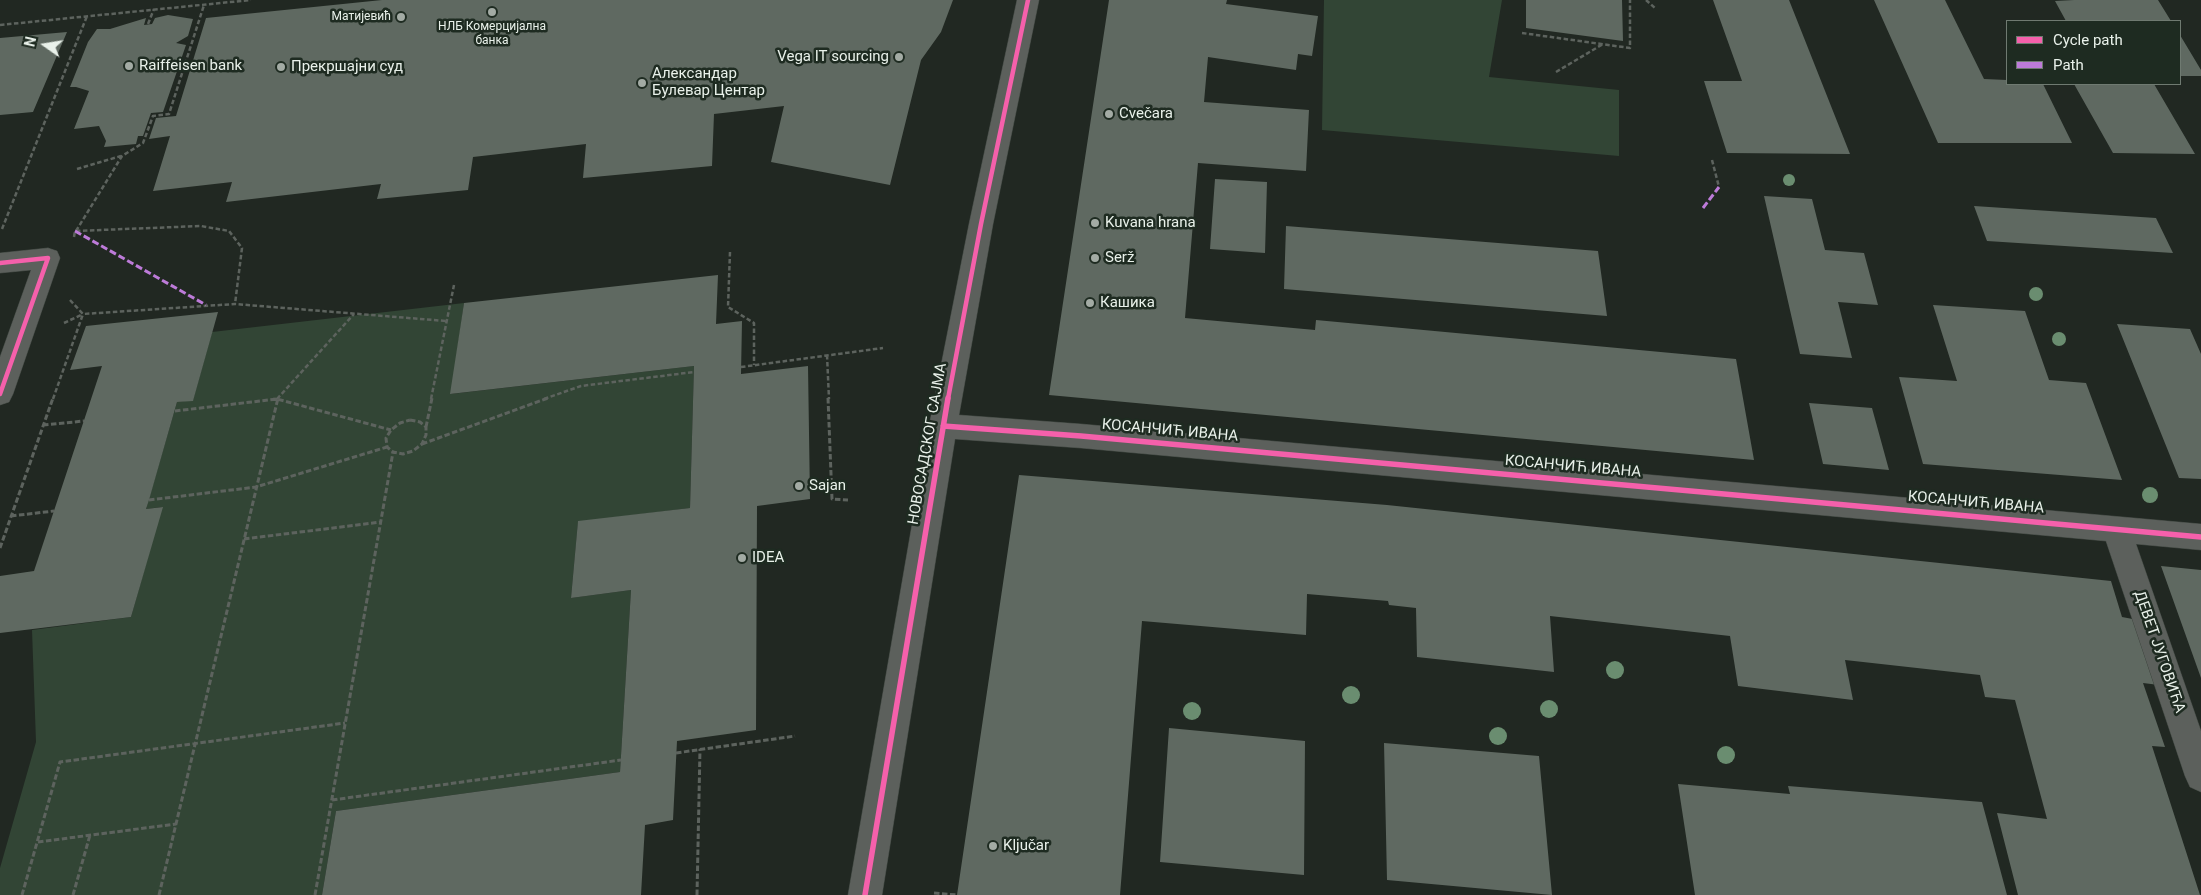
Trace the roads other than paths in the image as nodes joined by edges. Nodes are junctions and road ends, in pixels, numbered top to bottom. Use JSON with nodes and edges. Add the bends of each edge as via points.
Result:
{"nodes":[{"id":1,"x":1028,"y":0,"type":"edge"},
{"id":2,"x":0,"y":263,"type":"edge"},
{"id":3,"x":0,"y":394,"type":"edge"},
{"id":4,"x":942,"y":426,"type":"junction"},
{"id":5,"x":2116,"y":529,"type":"junction"},
{"id":6,"x":2201,"y":536,"type":"edge"},
{"id":7,"x":2201,"y":776,"type":"edge"},
{"id":8,"x":865,"y":895,"type":"edge"}],
"edges":[{"from":1,"to":4,"type":"street","name":"НОВОСАДСКОГ САЈМА"},
{"from":2,"to":3,"type":"street","via":[[48,258]]},
{"from":4,"to":5,"type":"street","name":"КОСАНЧИЋ ИВАНА"},
{"from":4,"to":8,"type":"street","name":"НОВОСАДСКОГ САЈМА"},
{"from":5,"to":6,"type":"street","name":"КОСАНЧИЋ ИВАНА"},
{"from":5,"to":7,"type":"street","name":"ДЕВЕТ ЈУГОВИЋА"}]}
